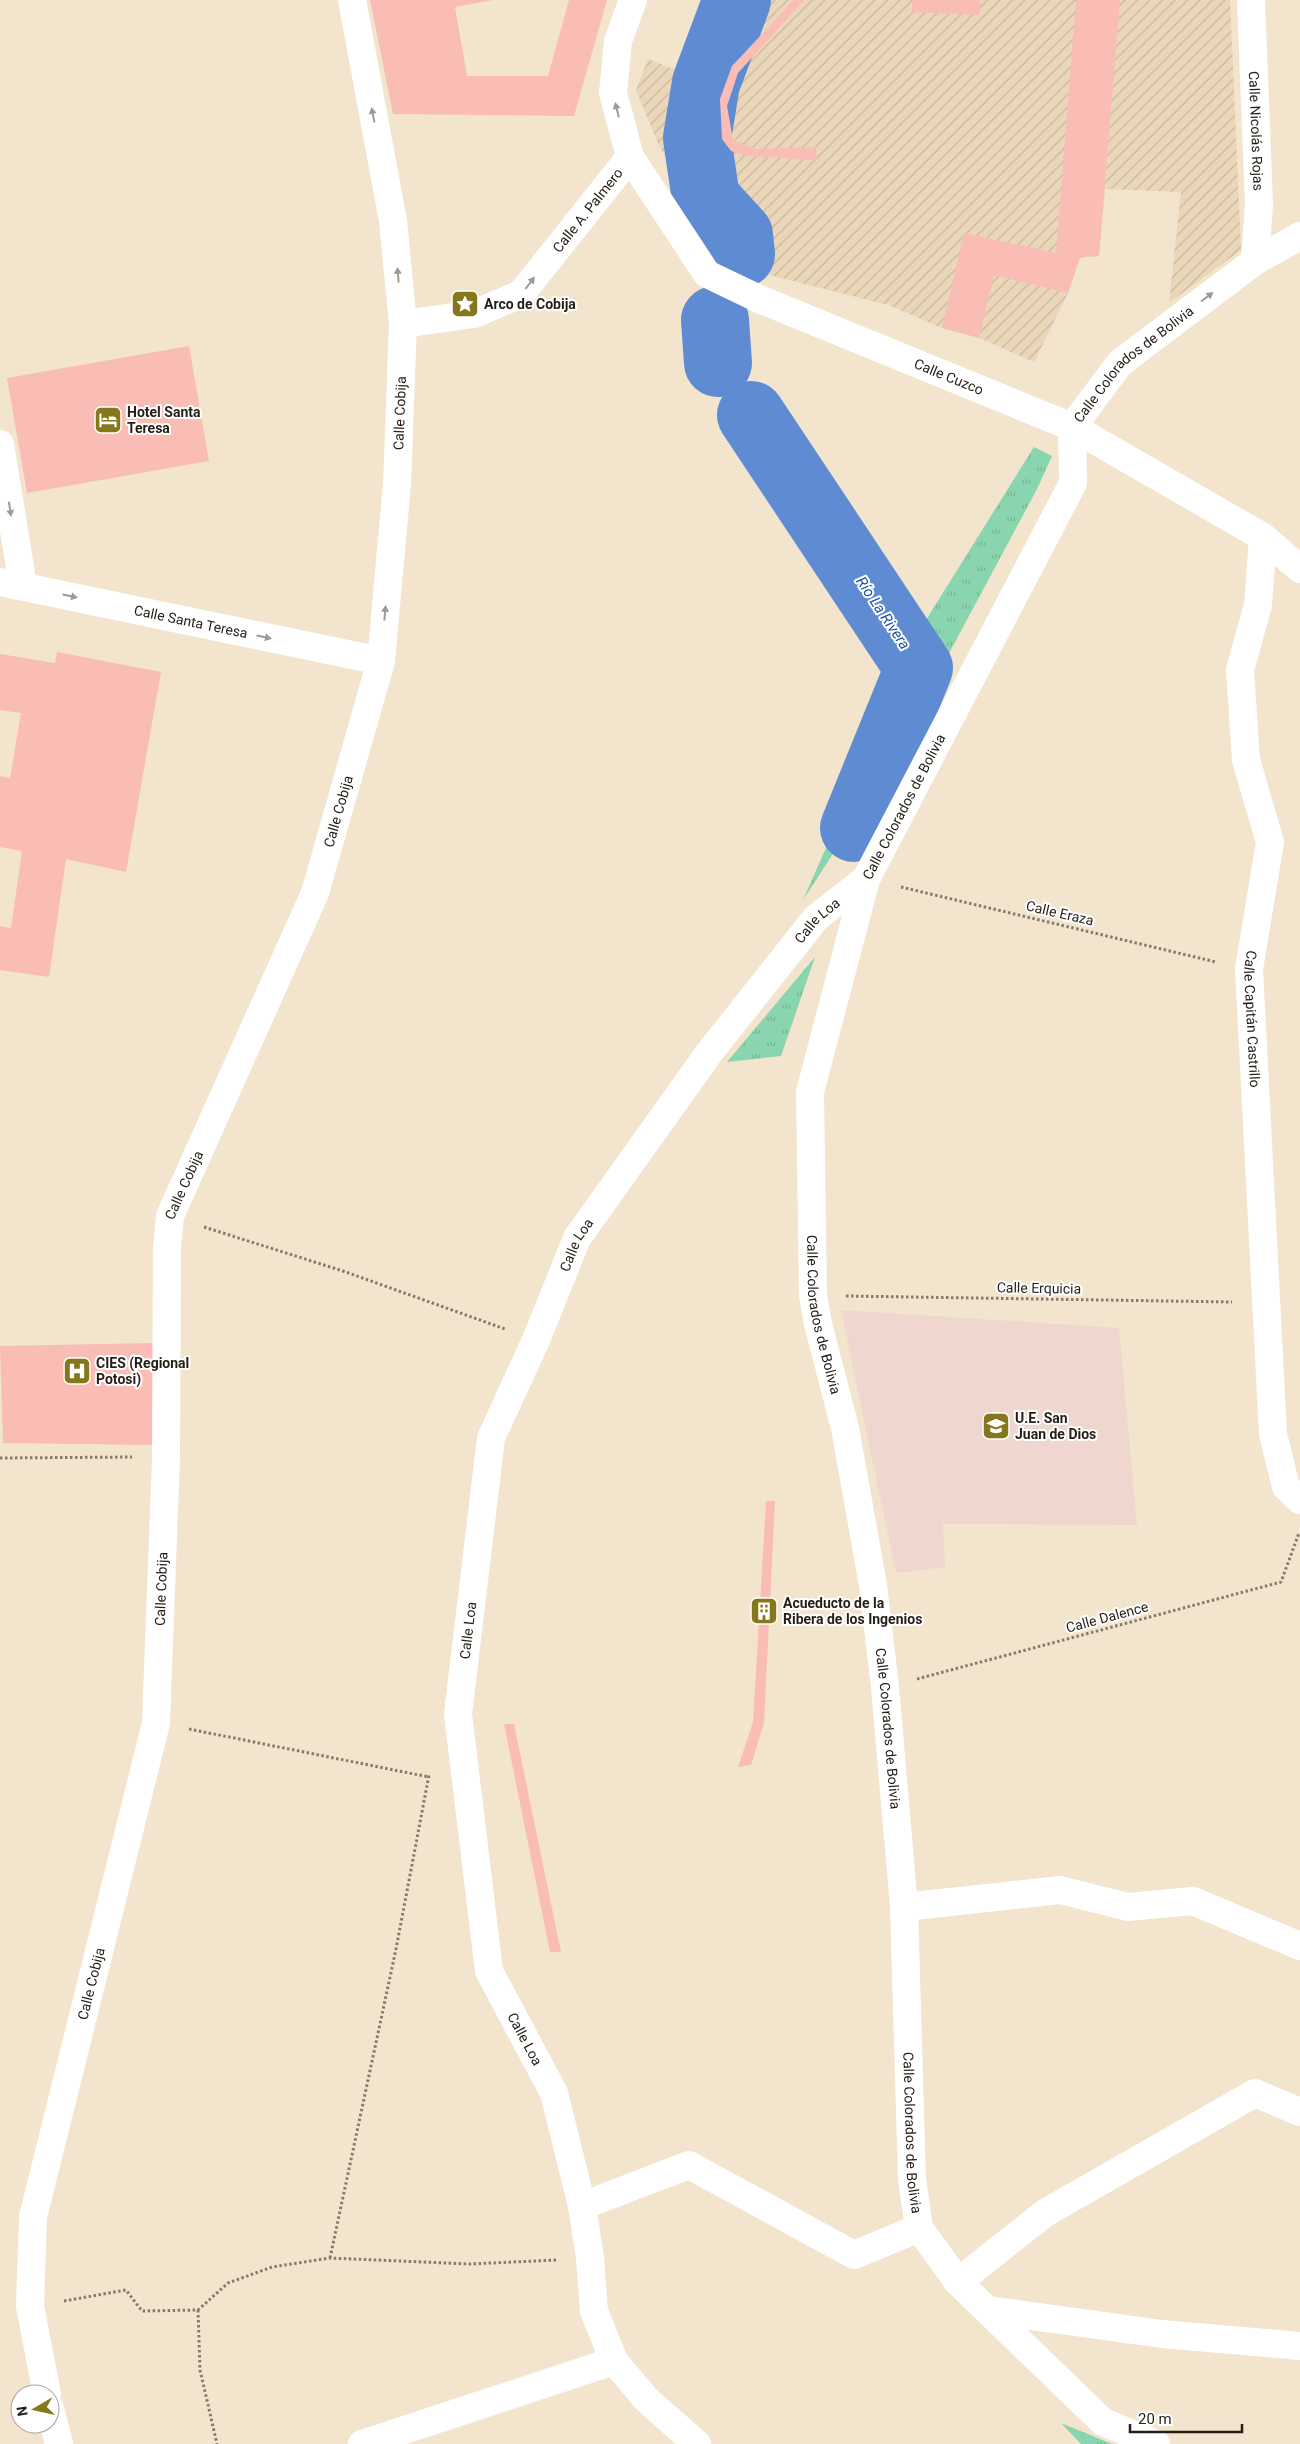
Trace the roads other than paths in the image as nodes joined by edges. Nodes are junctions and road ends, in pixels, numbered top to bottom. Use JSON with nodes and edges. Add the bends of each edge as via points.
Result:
{"nodes":[{"id":1,"x":352,"y":0,"type":"edge"},
{"id":2,"x":633,"y":0,"type":"edge"},
{"id":3,"x":1251,"y":0,"type":"edge"},
{"id":4,"x":630,"y":157,"type":"junction"},
{"id":5,"x":1300,"y":236,"type":"edge"},
{"id":6,"x":1255,"y":261,"type":"junction"},
{"id":7,"x":403,"y":324,"type":"junction"},
{"id":8,"x":1072,"y":427,"type":"junction"},
{"id":9,"x":0,"y":444,"type":"edge"},
{"id":10,"x":1263,"y":537,"type":"junction"},
{"id":11,"x":1300,"y":568,"type":"edge"},
{"id":12,"x":11,"y":584,"type":"edge"},
{"id":13,"x":381,"y":661,"type":"junction"},
{"id":14,"x":866,"y":879,"type":"junction"},
{"id":15,"x":1300,"y":1500,"type":"edge"},
{"id":16,"x":904,"y":1908,"type":"junction"},
{"id":17,"x":1300,"y":1946,"type":"edge"},
{"id":18,"x":1300,"y":2112,"type":"edge"},
{"id":19,"x":582,"y":2206,"type":"junction"},
{"id":20,"x":919,"y":2228,"type":"junction"},
{"id":21,"x":958,"y":2282,"type":"junction"},
{"id":22,"x":988,"y":2310,"type":"junction"},
{"id":23,"x":1300,"y":2346,"type":"edge"},
{"id":24,"x":614,"y":2361,"type":"junction"},
{"id":25,"x":45,"y":2384,"type":"edge"},
{"id":26,"x":362,"y":2444,"type":"edge"},
{"id":27,"x":697,"y":2444,"type":"edge"},
{"id":28,"x":1156,"y":2444,"type":"edge"}],
"edges":[{"from":7,"to":1,"type":"main road","name":"Calle Cobija","one_way":true,"via":[[393,221]]},
{"from":4,"to":2,"type":"main road","name":"Calle A. Palmero","one_way":true,"via":[[613,93],[618,42]]},
{"from":3,"to":6,"type":"main road","name":"Calle Nicolás Rojas","via":[[1260,204]]},
{"from":7,"to":4,"type":"main road","name":"Calle A. Palmero","one_way":true,"via":[[474,314],[521,294]]},
{"from":4,"to":8,"type":"main road","name":"Calle Cuzco","via":[[707,274],[759,299]]},
{"from":5,"to":6,"type":"main road","name":"Calle Colorados de Bolivia"},
{"from":8,"to":6,"type":"main road","name":"Calle Colorados de Bolivia","one_way":true,"via":[[1120,363]]},
{"from":13,"to":7,"type":"main road","name":"Calle Cobija","one_way":true,"via":[[397,484]]},
{"from":8,"to":10,"type":"main road","name":"Calle Cuzco"},
{"from":8,"to":14,"type":"main road","name":"Calle Colorados de Bolivia","via":[[1073,483]]},
{"from":9,"to":12,"type":"main road","one_way":true},
{"from":10,"to":11,"type":"main road","name":"Calle Cuzco"},
{"from":10,"to":15,"type":"main road","name":"Calle Capitán Castrillo","via":[[1258,605],[1240,670],[1246,760],[1270,842],[1249,969],[1272,1434],[1286,1487]]},
{"from":12,"to":13,"type":"main road","name":"Calle Santa Teresa","one_way":true},
{"from":13,"to":25,"type":"main road","name":"Calle Cobija","via":[[315,893],[170,1216],[166,1457],[156,1723],[33,2217],[30,2306]]},
{"from":14,"to":16,"type":"main road","name":"Calle Colorados de Bolivia","via":[[810,1092],[813,1295],[845,1428],[873,1585]]},
{"from":14,"to":19,"type":"main road","name":"Calle Loa","via":[[816,918],[709,1053],[577,1238],[536,1340],[490,1438],[458,1714],[490,1971],[554,2092]]},
{"from":16,"to":17,"type":"main road","via":[[1060,1890],[1128,1907],[1193,1901]]},
{"from":16,"to":20,"type":"main road","name":"Calle Colorados de Bolivia","via":[[912,2179]]},
{"from":18,"to":21,"type":"main road","via":[[1255,2092],[1045,2213]]},
{"from":19,"to":20,"type":"main road","via":[[688,2165],[854,2255]]},
{"from":19,"to":24,"type":"main road","name":"Calle Loa","via":[[594,2311]]},
{"from":20,"to":21,"type":"main road","name":"Calle Colorados de Bolivia"},
{"from":21,"to":22,"type":"main road","name":"Calle Colorados de Bolivia"},
{"from":22,"to":23,"type":"main road","via":[[1162,2334]]},
{"from":22,"to":28,"type":"main road","name":"Calle Colorados de Bolivia","via":[[1103,2422]]},
{"from":24,"to":26,"type":"main road"},
{"from":24,"to":27,"type":"main road","name":"Calle Loa","via":[[647,2400]]}]}
